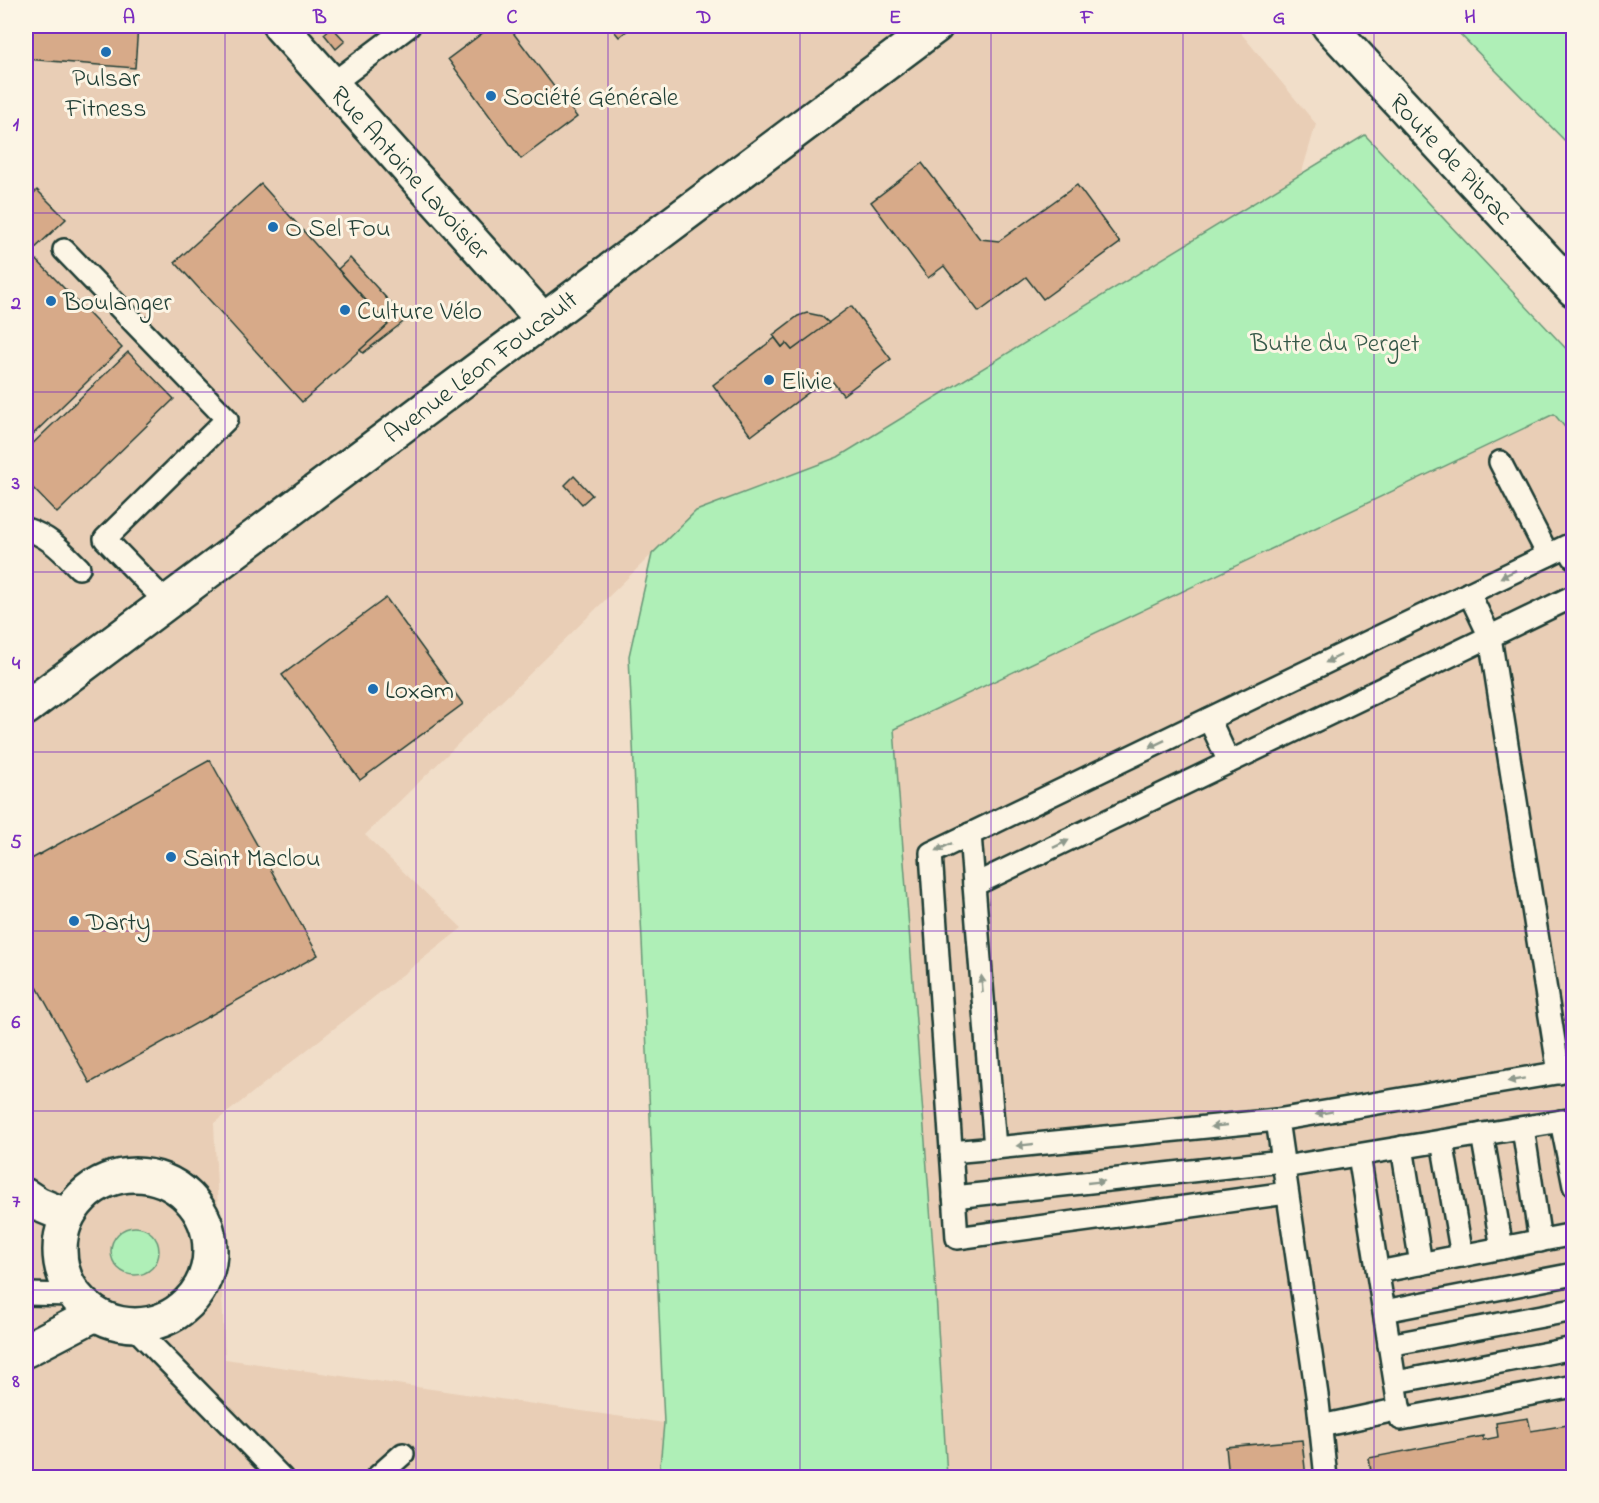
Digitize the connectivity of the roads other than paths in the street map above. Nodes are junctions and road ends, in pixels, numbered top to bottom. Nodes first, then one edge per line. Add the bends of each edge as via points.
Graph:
1 (280, 26) edge
2 (409, 26) edge
3 (936, 26) edge
4 (1329, 26) edge
5 (332, 84) junction
6 (64, 250) dead end
7 (1574, 290) edge
8 (543, 320) junction
9 (1500, 462) dead end
10 (26, 529) edge
11 (1548, 555) junction
12 (1574, 558) edge
13 (79, 568) dead end
14 (1469, 593) junction
15 (1574, 596) edge
16 (166, 602) junction
17 (1490, 637) junction
18 (26, 708) edge
19 (1209, 719) junction
20 (1229, 762) junction
21 (970, 834) junction
22 (974, 885) junction
23 (1566, 1071) edge
24 (1277, 1120) junction
25 (1567, 1120) edge
26 (1523, 1128) junction
27 (1482, 1134) junction
28 (1442, 1141) junction
29 (1402, 1147) junction
30 (995, 1148) junction
31 (951, 1152) junction
32 (1359, 1155) junction
33 (1283, 1164) junction
34 (1574, 1186) edge
35 (1287, 1193) junction
36 (26, 1196) edge
37 (954, 1197) junction
38 (67, 1216) junction
39 (1574, 1234) edge
40 (1540, 1241) junction
41 (1502, 1248) junction
42 (1462, 1256) junction
43 (1421, 1264) junction
44 (1378, 1272) junction
45 (1574, 1275) edge
46 (26, 1294) edge
47 (85, 1304) junction
48 (1574, 1310) edge
49 (1384, 1311) junction
50 (132, 1326) junction
51 (1389, 1345) junction
52 (1574, 1348) edge
53 (26, 1350) edge
54 (1396, 1382) junction
55 (1574, 1386) edge
56 (1400, 1409) junction
57 (1321, 1426) junction
58 (403, 1454) dead end
59 (282, 1478) edge
60 (376, 1478) edge
61 (1326, 1478) edge

1 - 5 street, Rue Antoine Lavoisier
2 - 5 lane
3 - 8 street, Avenue Léon Foucault
4 - 7 street, Route de Pibrac
5 - 8 street, Rue Antoine Lavoisier
6 - 16 lane via 227,419 105,539
8 - 16 street, Avenue Léon Foucault
9 - 11 lane
10 - 13 lane via 43,534
11 - 12 lane via 1567,546
11 -> 14 lane
14 - 17 lane
14 -> 19 lane
15 - 17 lane
16 - 18 street, Avenue Léon Foucault
17 - 20 lane
17 - 23 lane
19 - 20 lane
19 -> 21 lane
22 -> 20 lane
21 - 22 lane
21 -> 31 lane via 931,853
30 -> 22 lane
23 -> 24 lane
24 -> 30 lane
24 - 33 lane
25 - 26 lane
25 - 34 lane
26 - 27 lane
26 - 40 lane
27 - 28 lane
27 - 41 lane
28 - 29 lane
28 - 42 lane
29 - 32 lane
29 - 43 lane
30 - 31 lane
31 - 37 lane
32 - 33 lane
32 - 44 lane
33 - 35 lane
37 -> 33 lane
35 - 37 lane via 957,1238
35 - 57 lane
36 - 38 street
38 - 47 street via 60,1236 64,1277
38 - 50 street via 86,1191 114,1176 130,1174 153,1176 173,1184 191,1198 203,1216 210,1238 204,1282 192,1300 175,1314 154,1323
39 - 40 lane
40 - 41 lane
41 - 42 lane
42 - 43 lane
43 - 44 lane
44 - 49 lane
45 - 49 lane
46 - 47 lane
47 - 50 street via 113,1322
47 - 53 street
48 - 51 lane
49 - 51 lane
50 - 59 lane
51 - 54 lane
52 - 54 lane
54 - 56 lane
55 - 56 lane via 1401,1419
56 - 57 lane
57 - 61 lane
58 - 60 lane

